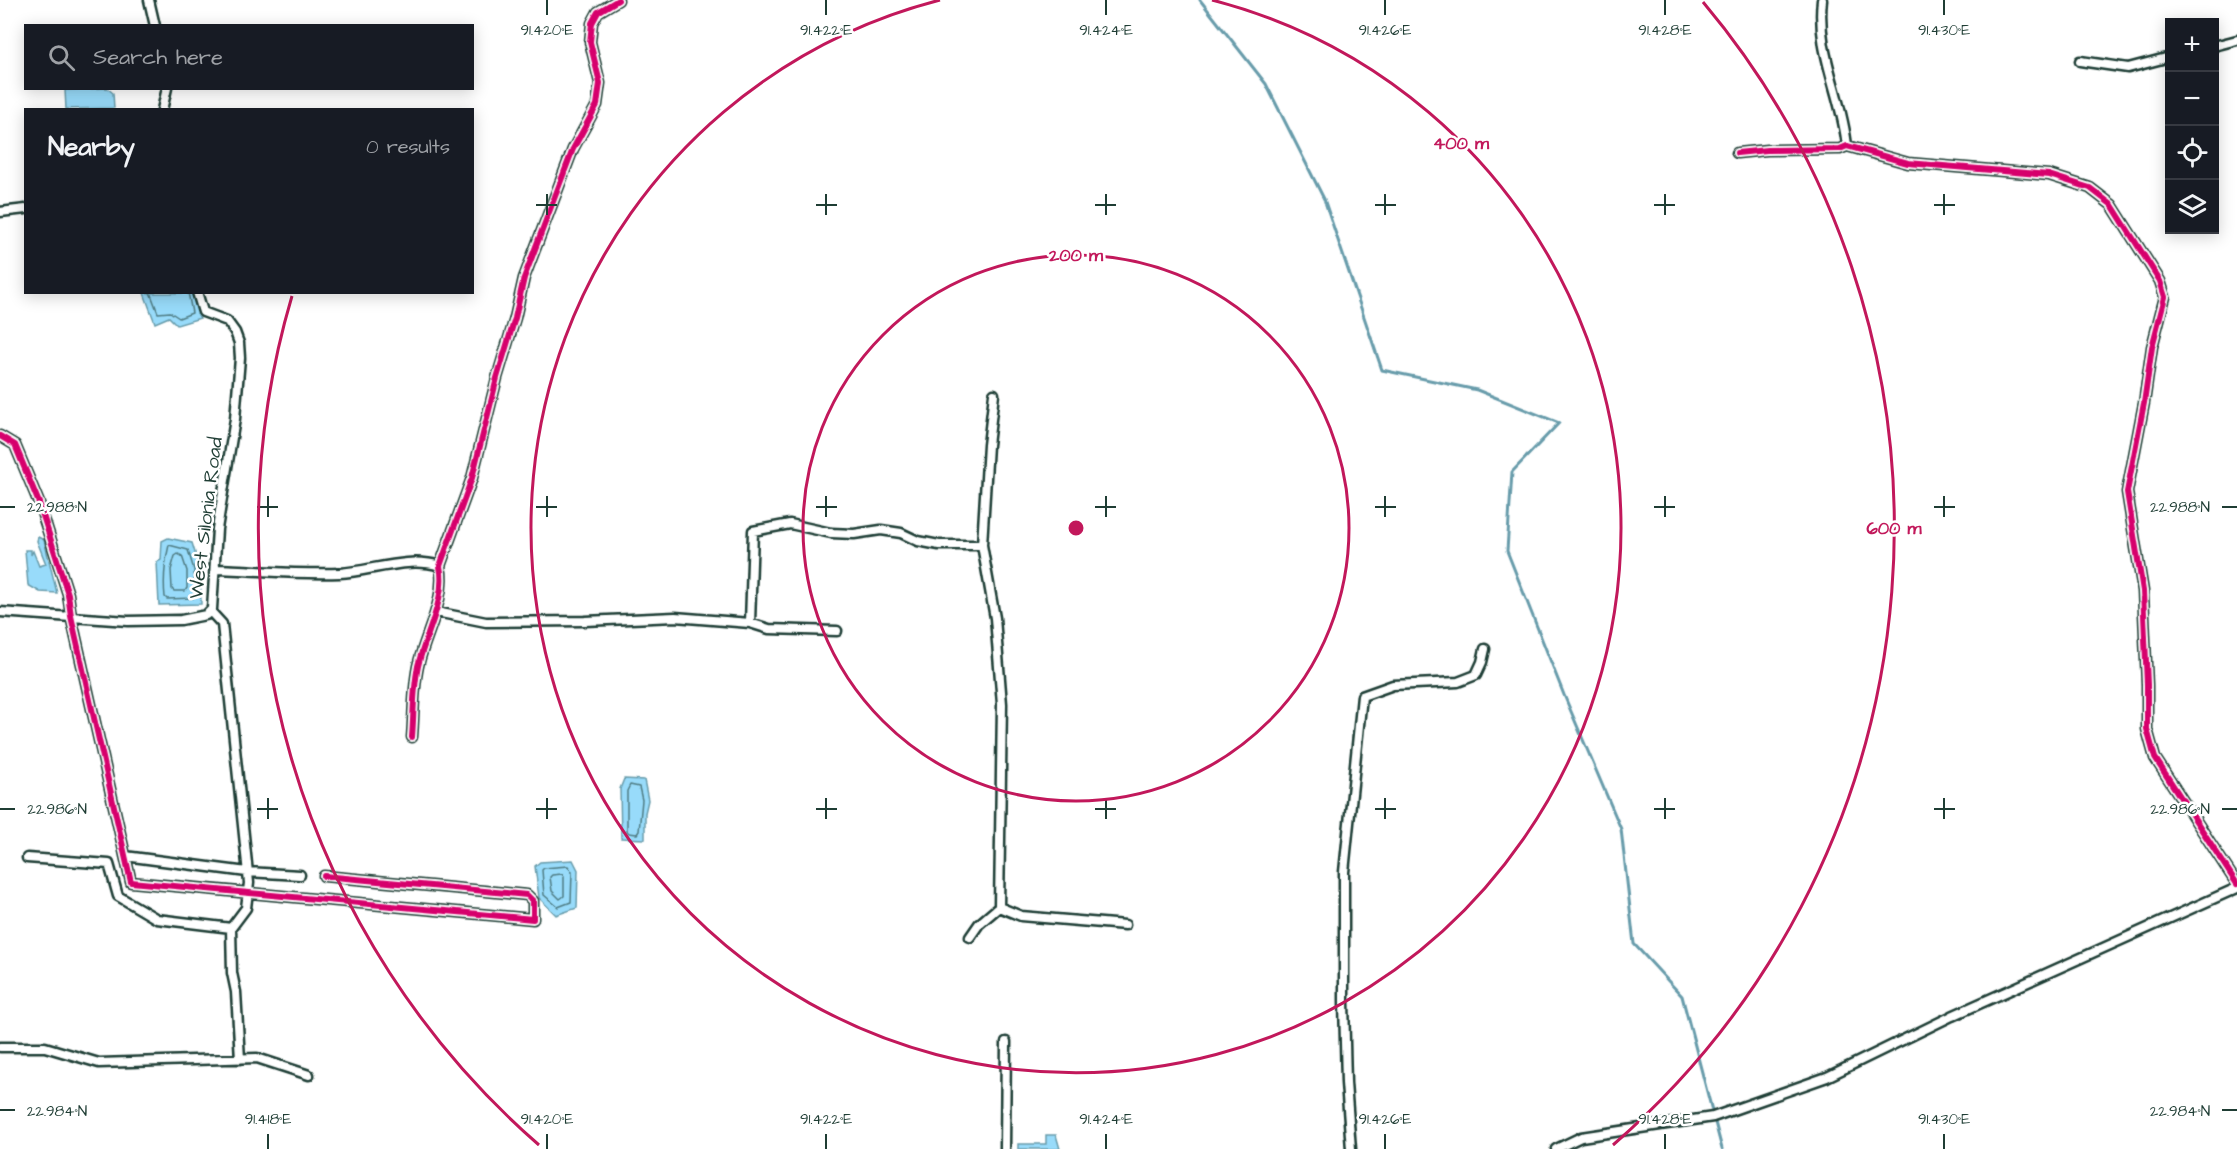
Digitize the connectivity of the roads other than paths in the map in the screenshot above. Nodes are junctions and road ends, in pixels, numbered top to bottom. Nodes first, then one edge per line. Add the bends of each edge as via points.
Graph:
1 (148, 0) edge
2 (618, 0) edge
3 (1822, 0) edge
4 (154, 24) edge
5 (2237, 40) edge
6 (2219, 45) edge
7 (2165, 58) edge
8 (2080, 62) dead end
9 (167, 90) edge
10 (162, 108) edge
11 (1847, 146) junction
12 (1737, 153) dead end
13 (24, 209) edge
14 (0, 212) edge
15 (197, 294) edge
16 (994, 394) dead end
17 (0, 436) edge
18 (982, 545) junction
19 (440, 566) junction
20 (215, 569) junction
21 (210, 611) junction
22 (0, 612) edge
23 (436, 612) junction
24 (71, 616) junction
25 (750, 623) junction
26 (837, 631) dead end
27 (1485, 649) dead end
28 (412, 737) dead end
29 (125, 856) junction
30 (27, 858) dead end
31 (247, 872) junction
32 (300, 875) dead end
33 (324, 876) dead end
34 (2237, 884) edge
35 (2237, 888) edge
36 (248, 894) junction
37 (999, 907) junction
38 (1125, 925) dead end
39 (231, 928) junction
40 (970, 937) dead end
41 (1006, 1042) dead end
42 (0, 1047) edge
43 (240, 1059) junction
44 (309, 1075) dead end
45 (1005, 1149) edge
46 (1351, 1149) edge
47 (1556, 1149) edge

1 - 4 street
2 - 19 street via 598,12 592,23 590,42 600,83 597,105 573,149 524,278 472,478
3 - 11 street via 1824,56 1845,126
5 - 6 street
7 - 8 street via 2128,68
9 - 10 street
11 - 12 street via 1840,150
11 - 34 street via 1908,163 2049,175 2090,188 2112,206 2160,281 2164,297 2127,492 2143,591 2147,729 2155,758
13 - 14 street
15 - 20 street, West Silonia Road via 203,312 227,321 239,343 235,419 217,529
16 - 18 street
17 - 24 street via 15,445 39,503 68,594
18 - 25 street via 939,545 881,530 831,533 790,524 753,531
18 - 37 street via 995,618 1002,704
19 - 20 street via 399,564 341,573
19 - 23 street
20 - 21 street, West Silonia Road
21 - 24 street, West Silonia Road via 181,620
21 - 31 street via 222,624
22 - 24 street, West Silonia Road
23 - 25 street via 486,622 675,617
23 - 28 street via 418,664
24 - 29 street
25 - 26 street via 769,629
27 - 46 street via 1476,675 1458,682 1393,685 1362,696 1344,872 1346,1083
29 - 31 street
29 - 36 street via 131,882
30 - 39 street via 109,864 118,896 157,919
31 - 32 street
31 - 36 street
33 - 36 street via 527,896 533,901 533,919
35 - 47 street via 1952,1016 1827,1077 1713,1117 1581,1137
36 - 39 street via 246,908
37 - 38 street via 1021,916
37 - 40 street
39 - 43 street
41 - 45 street
42 - 43 street via 45,1047 99,1063
43 - 44 street via 257,1059

